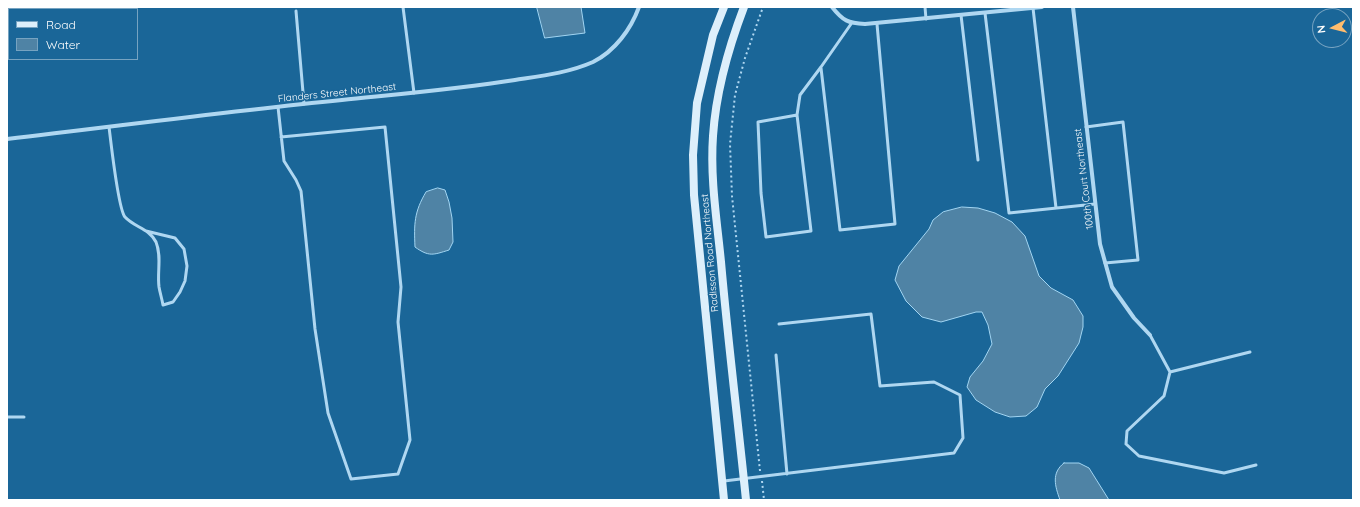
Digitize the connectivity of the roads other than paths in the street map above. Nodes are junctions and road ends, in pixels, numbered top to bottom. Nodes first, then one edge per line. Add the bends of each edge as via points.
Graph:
1 (403, 7) edge
2 (639, 7) edge
3 (724, 7) edge
4 (744, 7) edge
5 (832, 7) edge
6 (925, 7) edge
7 (1037, 7) edge
8 (1073, 7) edge
9 (1000, 9) edge
10 (296, 11) dead end
11 (985, 13) junction
12 (961, 15) junction
13 (926, 19) junction
14 (851, 24) junction
15 (876, 24) junction
16 (821, 67) junction
17 (414, 93) junction
18 (304, 104) junction
19 (278, 107) junction
20 (797, 115) junction
21 (109, 127) junction
22 (1086, 127) junction
23 (281, 137) junction
24 (7, 139) edge
25 (978, 160) dead end
26 (1095, 204) junction
27 (1056, 208) junction
28 (146, 231) junction
29 (1105, 264) junction
30 (779, 324) dead end
31 (1150, 335) joint
32 (1250, 352) dead end
33 (776, 355) dead end
34 (1170, 372) junction
35 (7, 417) edge
36 (24, 417) dead end
37 (1256, 466) dead end
38 (788, 474) junction
39 (744, 479) junction
40 (722, 481) junction
41 (724, 500) edge
42 (746, 500) edge

1 - 17 lane
2 - 17 street, Flanders Street Northeast via 623,38 594,62 564,72
3 - 40 main road, Radisson Road Northeast via 713,35 697,103 693,155 694,196
4 - 39 main road, Radisson Road Northeast via 722,72 713,137 713,167
5 - 14 street
6 - 13 lane
7 - 9 street
7 - 27 lane
8 - 22 street, 100th Court Northeast
9 - 11 street
10 - 18 lane
11 - 12 street
11 - 27 lane via 1009,213
12 - 13 street
12 - 25 lane
13 - 15 street
14 - 15 street
14 - 16 lane
15 - 16 lane via 895,224 840,230
16 - 20 lane via 800,95
17 - 18 street, Flanders Street Northeast
18 - 19 street, Flanders Street Northeast
19 - 21 street, Flanders Street Northeast
19 - 23 lane
20 - 20 lane via 758,122 766,238 811,231
21 - 24 street, Flanders Street Northeast
21 - 28 lane via 124,216
22 - 26 street, 100th Court Northeast
22 - 29 lane via 1123,122 1138,260
23 - 23 lane via 284,161 301,191 315,329 328,413 352,478 398,474 410,440 398,322 401,287 385,127
26 - 27 lane
26 - 29 street, 100th Court Northeast
28 - 28 lane via 155,240 160,254 159,287 164,305 173,302 185,281 187,266 184,249 175,238
29 - 31 street, 100th Court Northeast via 1112,287
30 - 38 lane via 871,314 880,386 934,382 960,395 963,438 954,453
31 - 34 lane
32 - 34 lane
33 - 38 lane
34 - 37 lane via 1164,396 1127,431 1126,444 1139,456 1224,474
35 - 36 lane
38 - 39 lane
39 - 40 lane
39 - 42 main road, Radisson Road Northeast
40 - 41 main road, Radisson Road Northeast

